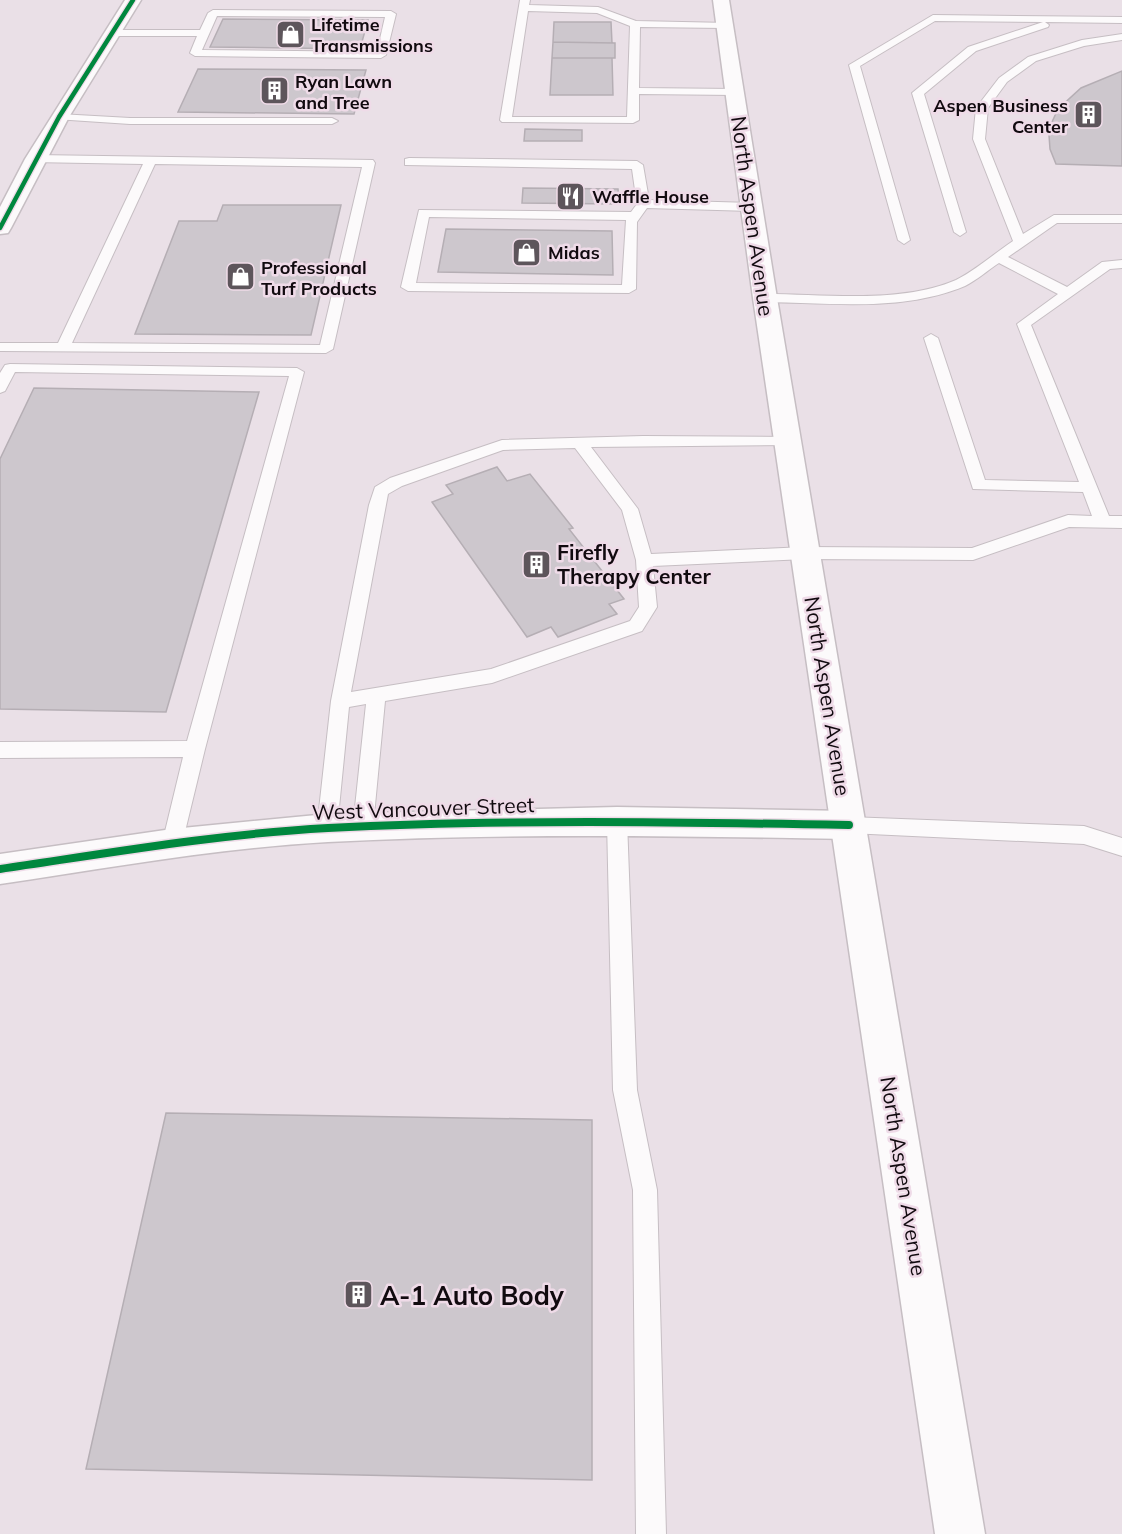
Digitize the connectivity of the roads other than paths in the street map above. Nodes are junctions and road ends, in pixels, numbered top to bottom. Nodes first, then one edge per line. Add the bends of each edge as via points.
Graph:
1 (133, 0) edge
2 (721, 0) edge
3 (524, 4) edge
4 (1061, 19) junction
5 (1122, 20) edge
6 (634, 24) junction
7 (725, 26) junction
8 (114, 33) junction
9 (204, 33) junction
10 (1122, 37) edge
11 (633, 91) junction
12 (735, 92) junction
13 (59, 117) junction
14 (332, 122) dead end
15 (34, 159) junction
16 (150, 161) junction
17 (409, 162) dead end
18 (643, 204) junction
19 (752, 207) junction
20 (635, 216) junction
21 (1122, 219) edge
22 (0, 228) edge
23 (960, 232) dead end
24 (904, 240) dead end
25 (1020, 242) junction
26 (998, 257) junction
27 (1122, 264) edge
28 (1067, 292) junction
29 (765, 298) junction
30 (931, 338) dead end
31 (0, 347) edge
32 (63, 347) junction
33 (0, 388) edge
34 (579, 442) junction
35 (788, 442) junction
36 (1089, 486) junction
37 (1103, 522) junction
38 (1122, 522) edge
39 (805, 553) junction
40 (644, 560) junction
41 (376, 695) junction
42 (340, 701) junction
43 (195, 749) junction
44 (0, 750) edge
45 (617, 821) junction
46 (849, 825) junction
47 (363, 826) junction
48 (327, 828) junction
49 (172, 844) junction
50 (1122, 847) edge
51 (0, 869) edge
52 (651, 1534) edge
53 (960, 1534) edge

1 - 8 main road
2 - 7 main road, North Aspen Avenue
3 - 6 lane via 598,10
3 - 11 lane via 506,120 633,120
4 - 5 lane
4 - 23 lane via 972,49 918,93
4 - 24 lane via 933,18 854,65
6 - 7 lane
6 - 11 lane
7 - 12 main road, North Aspen Avenue
8 - 9 lane
8 - 13 main road
9 - 9 lane via 213,13 391,14 381,55 195,53
10 - 25 lane via 1082,43 1032,60 1003,80 982,108 979,139
11 - 12 lane
12 - 19 main road, North Aspen Avenue
13 - 14 lane via 130,122
13 - 15 main road
15 - 16 lane
15 - 22 main road
16 - 32 lane
16 - 32 lane via 369,163 326,349
17 - 18 lane via 637,165
18 - 19 lane
18 - 20 lane
19 - 29 main road, North Aspen Avenue
20 - 20 lane via 631,222 629,289 408,287 423,213
21 - 25 lane via 1054,219
25 - 26 lane
26 - 28 lane
26 - 29 lane via 962,282 921,296
27 - 28 lane via 1107,265
28 - 36 lane via 1024,324
29 - 35 main road, North Aspen Avenue
30 - 36 lane via 980,485
31 - 32 lane
33 - 43 lane via 10,368 297,372
34 - 35 lane
34 - 40 lane via 630,509
34 - 42 lane via 501,445 396,482 381,491
35 - 39 main road, North Aspen Avenue
36 - 37 lane
37 - 38 lane
37 - 39 lane via 1068,521 974,554
39 - 40 lane
39 - 46 main road, North Aspen Avenue
40 - 41 lane via 648,607 636,626 492,676
41 - 42 lane
41 - 47 lane
42 - 48 lane
43 - 44 lane
43 - 49 lane
45 - 46 main road, West Vancouver Street
45 - 47 main road, West Vancouver Street
45 - 52 lane via 625,1090 645,1190
46 - 50 lane via 1084,835
46 - 53 main road, North Aspen Avenue
47 - 48 main road, West Vancouver Street
48 - 49 main road, West Vancouver Street
49 - 51 main road, West Vancouver Street

